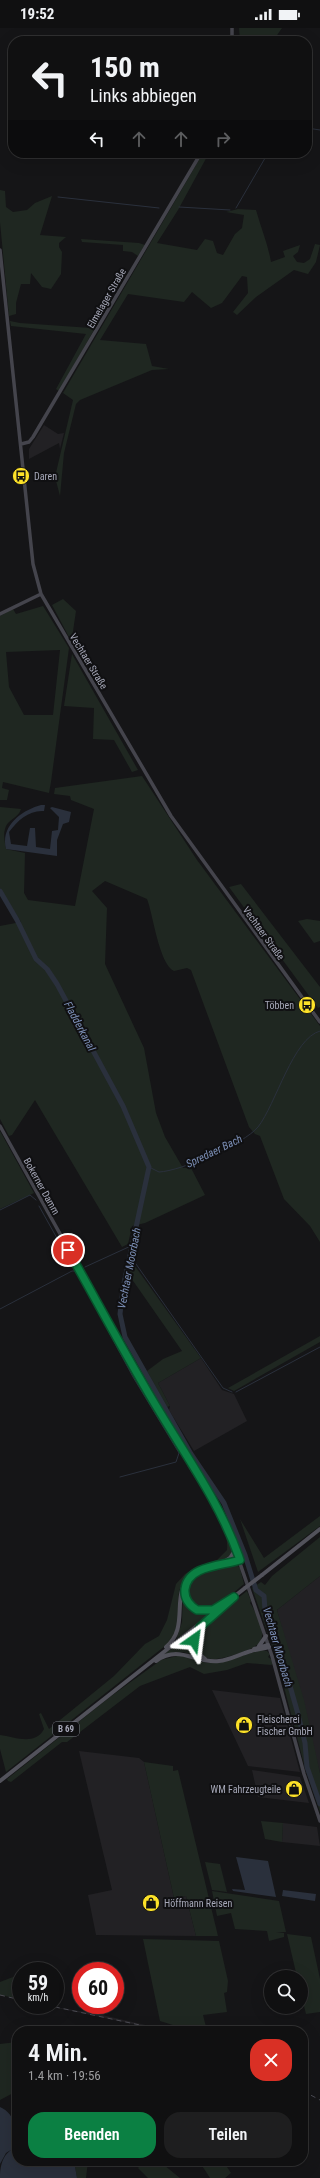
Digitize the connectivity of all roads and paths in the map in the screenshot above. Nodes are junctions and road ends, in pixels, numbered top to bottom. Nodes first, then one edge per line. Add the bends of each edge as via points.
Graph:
1 (197, 158) edge
2 (0, 250) edge
3 (21, 444) junction
4 (41, 594) junction
5 (0, 614) edge
6 (320, 1022) edge
7 (0, 1126) edge
8 (320, 1529) edge
9 (236, 1549) junction
10 (230, 1558) junction
11 (239, 1559) junction
12 (221, 1564) junction
13 (187, 1581) junction
14 (234, 1597) junction
15 (220, 1608) junction
16 (266, 1636) junction
17 (259, 1646) junction
18 (269, 1646) junction
19 (252, 1650) junction
20 (207, 1660) junction
21 (152, 1661) junction
22 (142, 1669) junction
23 (0, 1781) edge
24 (320, 1821) edge

1 - 3 main road, Elmelager Straße via 33,437 29,442
2 - 3 main road, Vechtaer Straße
3 - 4 main road, Vechtaer Straße via 33,564
4 - 5 main road
4 - 6 main road, Vechtaer Straße via 172,816
7 - 9 main road, Bokerner Damm via 142,1381 218,1507
8 - 14 main road, B 69, bridge
9 - 10 main road
9 - 11 main road, Bokerner Damm
10 - 11 main road
10 - 12 main road
11 - 12 main road
11 - 16 main road, Bokerner Damm
12 - 13 main road via 196,1573
13 - 14 main road via 184,1592 186,1598 197,1610 213,1610
13 - 21 main road via 181,1592 181,1618 177,1634
14 - 15 main road, B 69
15 - 20 main road via 198,1629 195,1636 196,1649
15 - 21 main road, B 69
16 - 17 main road
16 - 18 main road, Bokerner Damm
17 - 18 main road
17 - 19 main road
18 - 19 main road
18 - 24 main road, Bokerner Damm via 304,1774
19 - 20 main road via 220,1661
20 - 22 main road via 185,1654 173,1654
21 - 22 main road, B 69
22 - 23 main road, B 69

